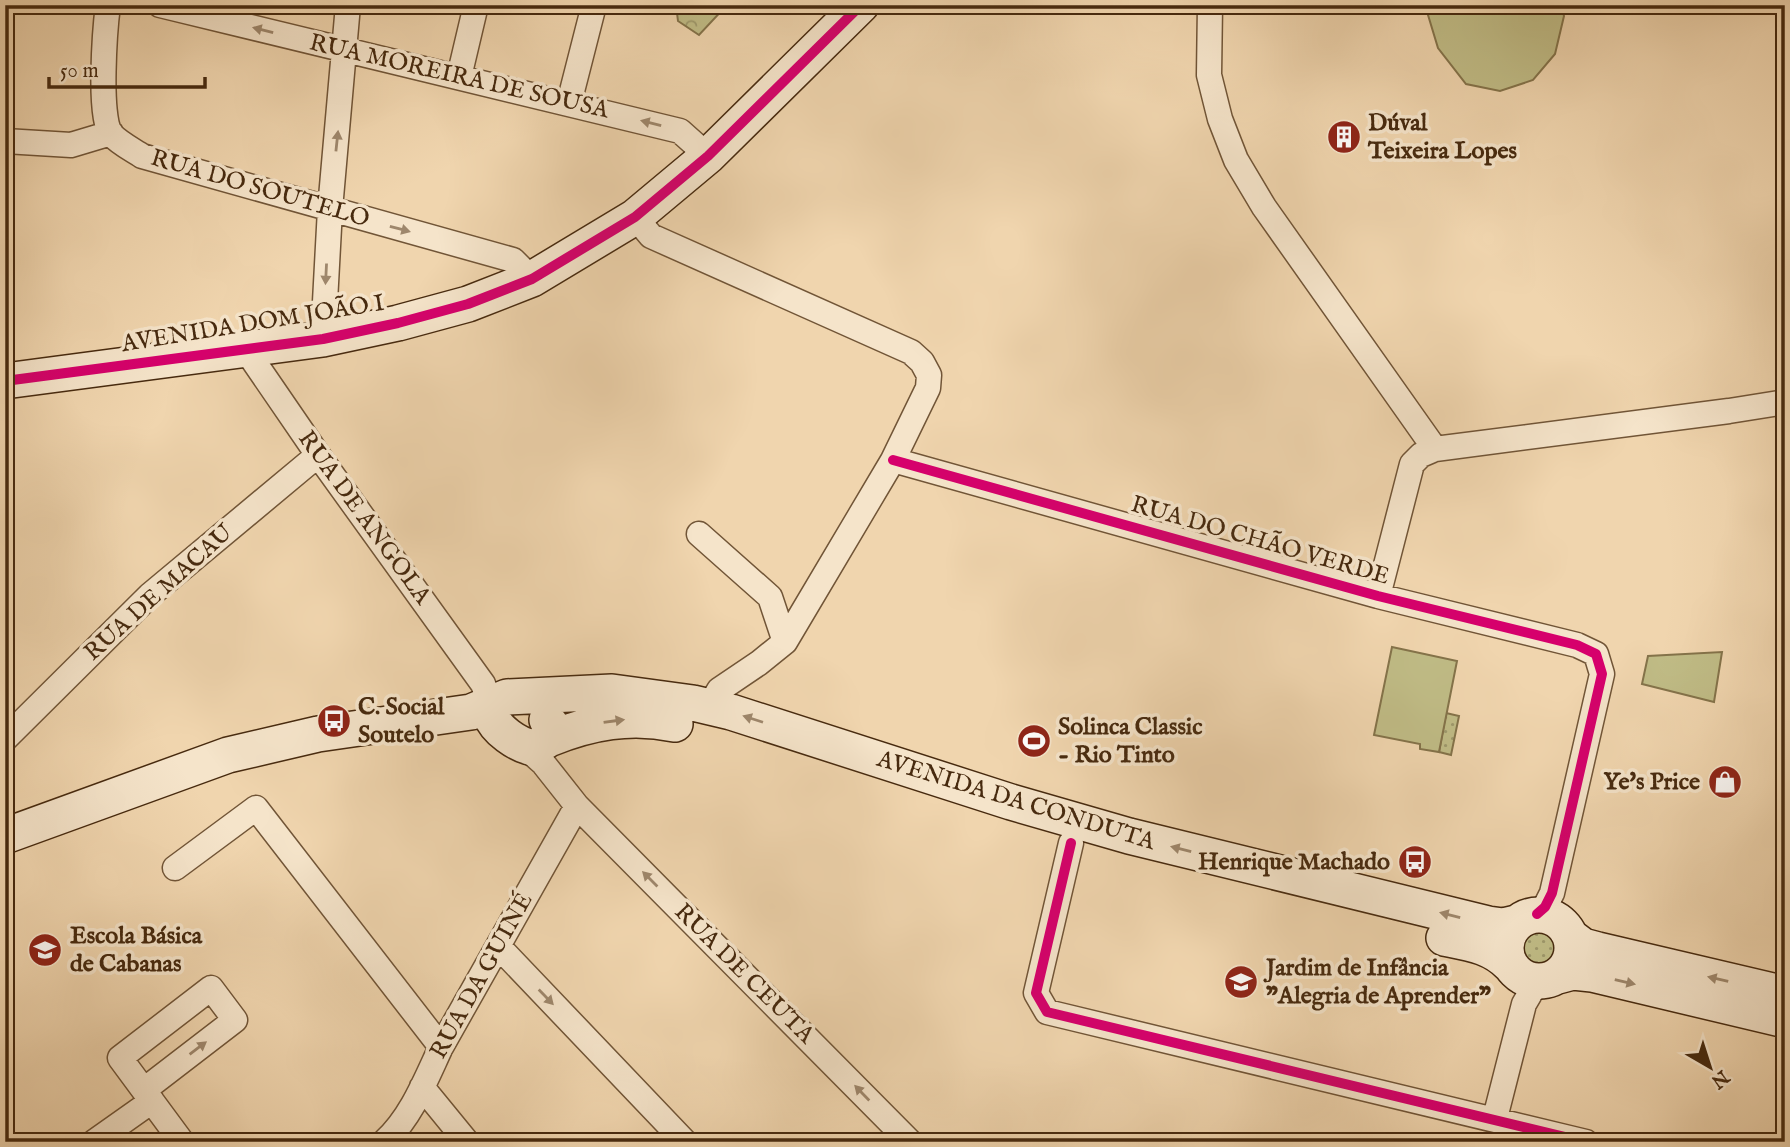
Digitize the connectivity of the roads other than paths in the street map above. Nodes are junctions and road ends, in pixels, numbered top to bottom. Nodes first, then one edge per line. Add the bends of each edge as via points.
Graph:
1 (108, 5) edge
2 (160, 5) edge
3 (348, 5) edge
4 (476, 5) edge
5 (594, 5) edge
6 (860, 5) edge
7 (1210, 5) edge
8 (195, 9) edge
9 (345, 50) junction
10 (459, 76) junction
11 (569, 103) junction
12 (111, 134) junction
13 (5, 141) edge
14 (708, 156) junction
15 (330, 209) junction
16 (635, 218) junction
17 (532, 279) junction
18 (323, 339) junction
19 (246, 350) junction
20 (5, 381) edge
21 (1785, 402) edge
22 (1435, 449) junction
23 (318, 455) junction
24 (893, 460) junction
25 (699, 534) dead end
26 (1378, 596) junction
27 (785, 642) junction
28 (494, 704) junction
29 (709, 707) junction
30 (5, 739) edge
31 (540, 748) junction
32 (576, 806) junction
33 (5, 836) edge
34 (1071, 843) junction
35 (5, 859) edge
36 (175, 868) dead end
37 (1547, 918) junction
38 (499, 947) junction
39 (1530, 980) junction
40 (1785, 994) edge
41 (1785, 1020) edge
42 (441, 1047) junction
43 (422, 1087) junction
44 (148, 1095) junction
45 (1495, 1118) junction
46 (94, 1142) edge
47 (181, 1142) edge
48 (384, 1142) edge
49 (467, 1142) edge
50 (685, 1142) edge
51 (909, 1142) edge
52 (1586, 1142) edge

1 - 12 street via 105,119
2 - 8 street, RUA MOREIRA DE SOUSA
3 - 9 street
4 - 10 street
5 - 11 street
6 - 14 main road, AVENIDA DOM JOÃO I
7 - 22 street via 1209,75 1236,159 1264,207
9 -> 8 street, RUA MOREIRA DE SOUSA
9 - 10 street, RUA MOREIRA DE SOUSA
15 -> 9 street
10 - 11 street, RUA MOREIRA DE SOUSA
14 -> 11 street, RUA MOREIRA DE SOUSA via 680,131
12 - 13 street via 71,145
12 - 15 street, RUA DO SOUTELO via 142,156
14 - 16 main road, AVENIDA DOM JOÃO I
15 -> 17 street, RUA DO SOUTELO via 513,260
15 -> 18 street
16 - 17 main road, AVENIDA DOM JOÃO I
16 - 24 street via 651,236 911,352 922,362 929,374 928,388
17 - 18 main road, AVENIDA DOM JOÃO I via 468,304
18 - 19 main road, AVENIDA DOM JOÃO I
19 - 20 main road, AVENIDA DOM JOÃO I
19 - 23 street, RUA DE ANGOLA
21 - 22 street
22 - 26 street via 1412,464
23 - 28 street, RUA DE ANGOLA
23 - 30 street, RUA DE MACAU via 150,595
24 - 26 street, RUA DO CHÃO VERDE
24 - 27 street
25 - 27 street via 770,597
26 - 37 street, RUA DO CHÃO VERDE via 1577,645 1596,654 1602,674
27 - 29 street via 719,690
28 - 29 main road, AVENIDA DA CONDUTA via 612,692
28 - 31 main road, RUA DE ANGOLA via 545,717 551,725
28 - 33 main road via 318,734 228,755
28 - 35 main road via 468,727 236,774
37 -> 29 main road, AVENIDA DA CONDUTA via 1489,924 1129,836
31 - 32 street, RUA DE ANGOLA
31 -> 34 main road, AVENIDA DA CONDUTA via 576,728 628,719 659,721 726,734
32 - 38 street, RUA DA GUINÉ
51 -> 32 street, RUA DE CEUTA
34 - 39 main road, AVENIDA DA CONDUTA via 1488,948
34 - 45 street via 1036,993 1047,1012
36 - 42 street via 256,808
37 - 39 main road via 1573,948 1571,958
37 - 39 main road via 1509,932 1506,954
40 -> 37 main road, AVENIDA DA CONDUTA via 1583,946
38 - 42 street, RUA DA GUINÉ
38 -> 50 street
39 -> 41 main road via 1573,972 1592,974
39 - 45 street
42 - 43 street, RUA DA GUINÉ
43 - 48 street, RUA DA GUINÉ via 396,1132
43 - 49 street
44 -> 44 street via 235,1020 211,988 120,1058
44 - 46 street
44 - 47 street
45 - 52 street

